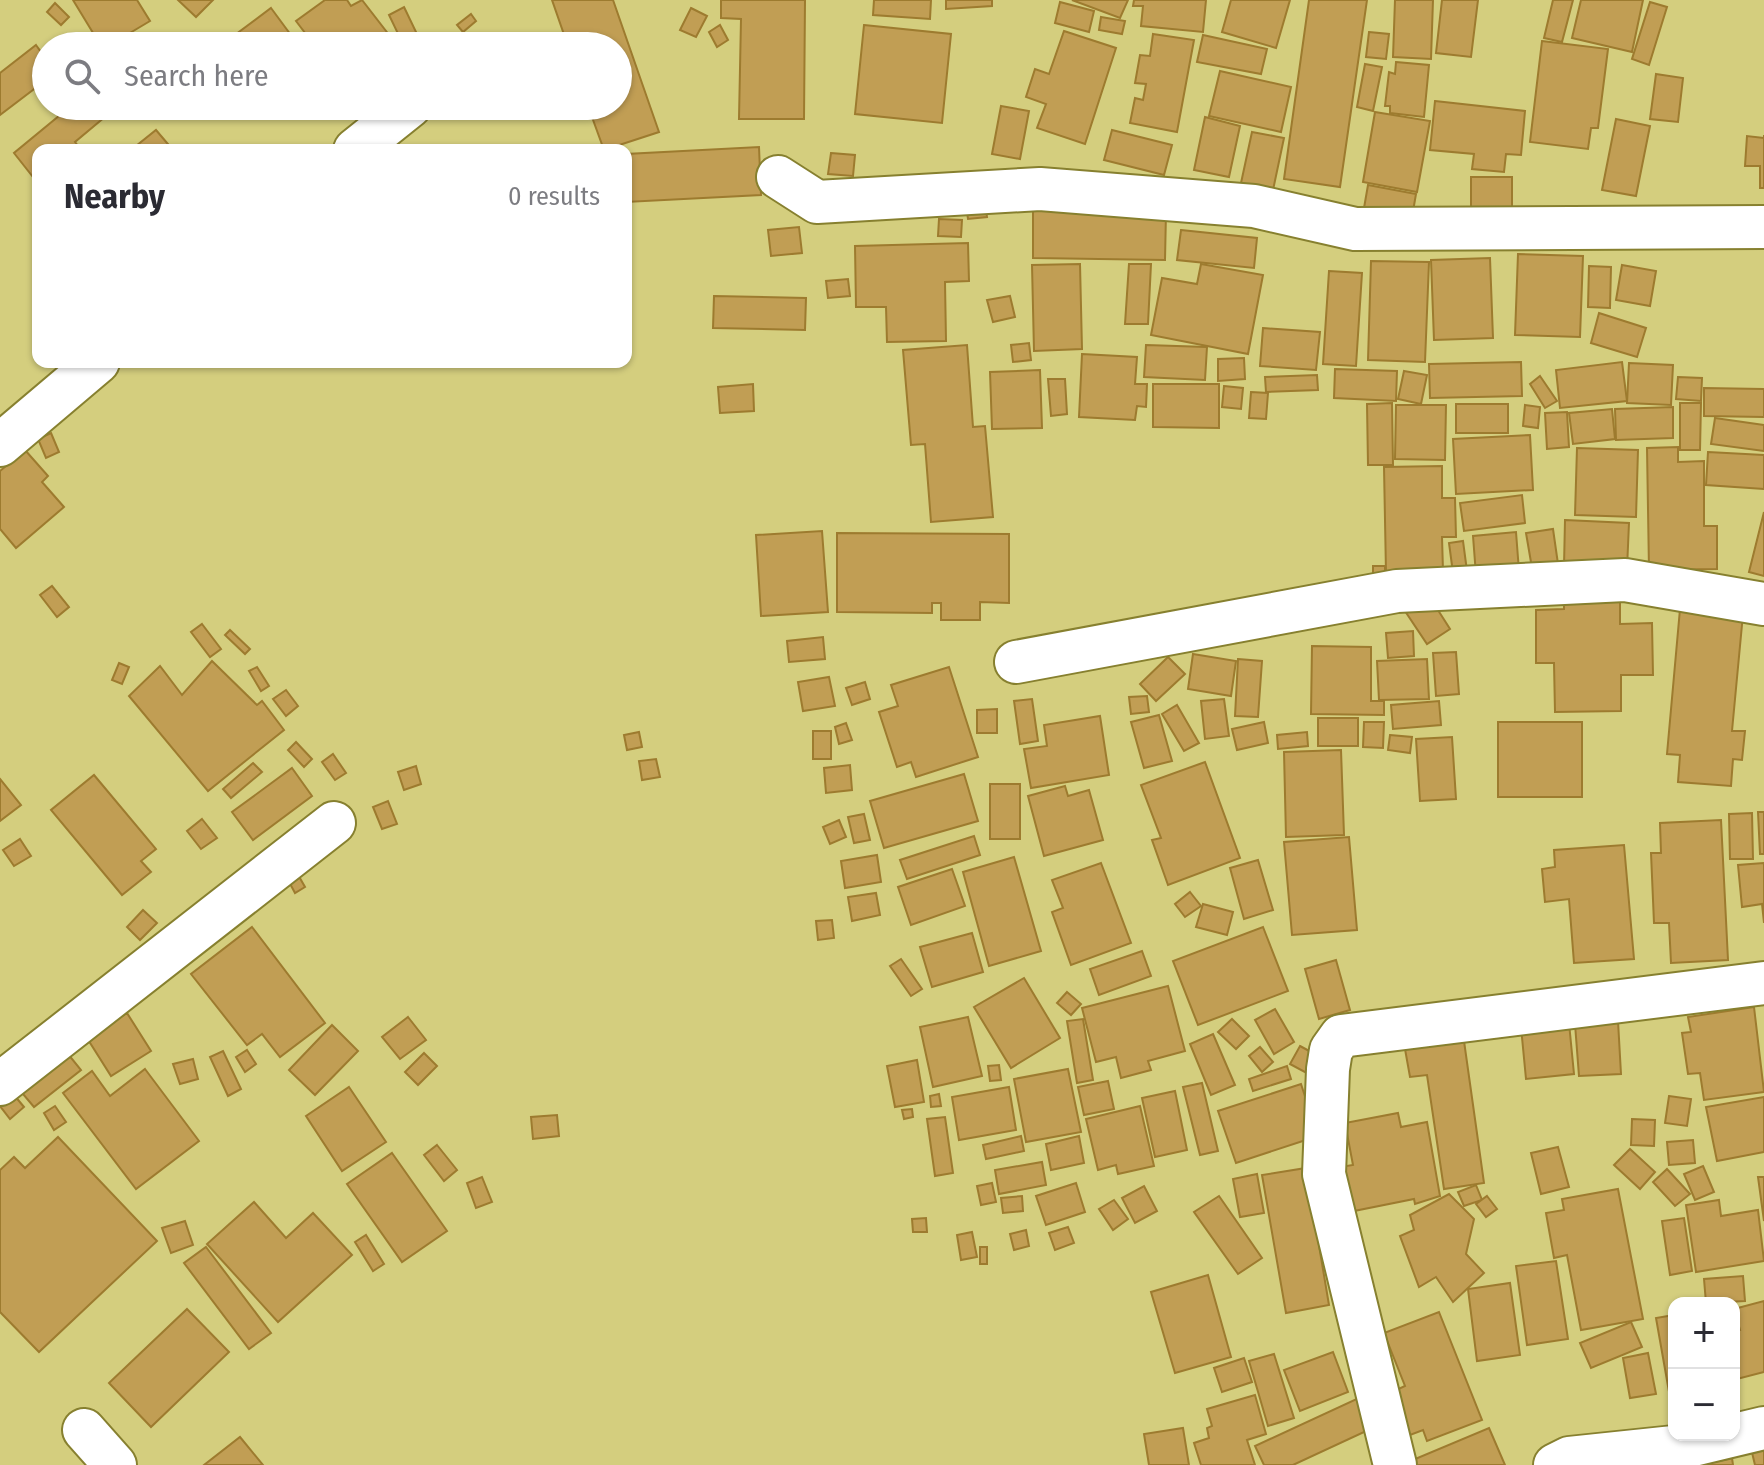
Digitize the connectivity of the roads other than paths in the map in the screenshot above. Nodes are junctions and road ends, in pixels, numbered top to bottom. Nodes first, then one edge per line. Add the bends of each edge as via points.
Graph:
1 (392, 120) edge
2 (362, 144) edge
3 (778, 177) dead end
4 (1764, 227) edge
5 (91, 368) edge
6 (0, 445) edge
7 (1764, 604) edge
8 (1016, 662) dead end
9 (334, 823) dead end
10 (1764, 983) edge
11 (0, 1084) edge
12 (1764, 1428) edge
13 (84, 1430) dead end
14 (115, 1465) edge
15 (1395, 1465) edge
16 (1555, 1465) edge

1 - 2 street
3 - 4 street via 817,202 1040,189 1254,206 1355,229
5 - 6 street
7 - 8 street via 1625,580 1397,591
9 - 11 street
10 - 15 street via 1341,1036 1331,1050 1328,1069 1324,1174
12 - 16 street via 1693,1445 1569,1458
13 - 14 street

